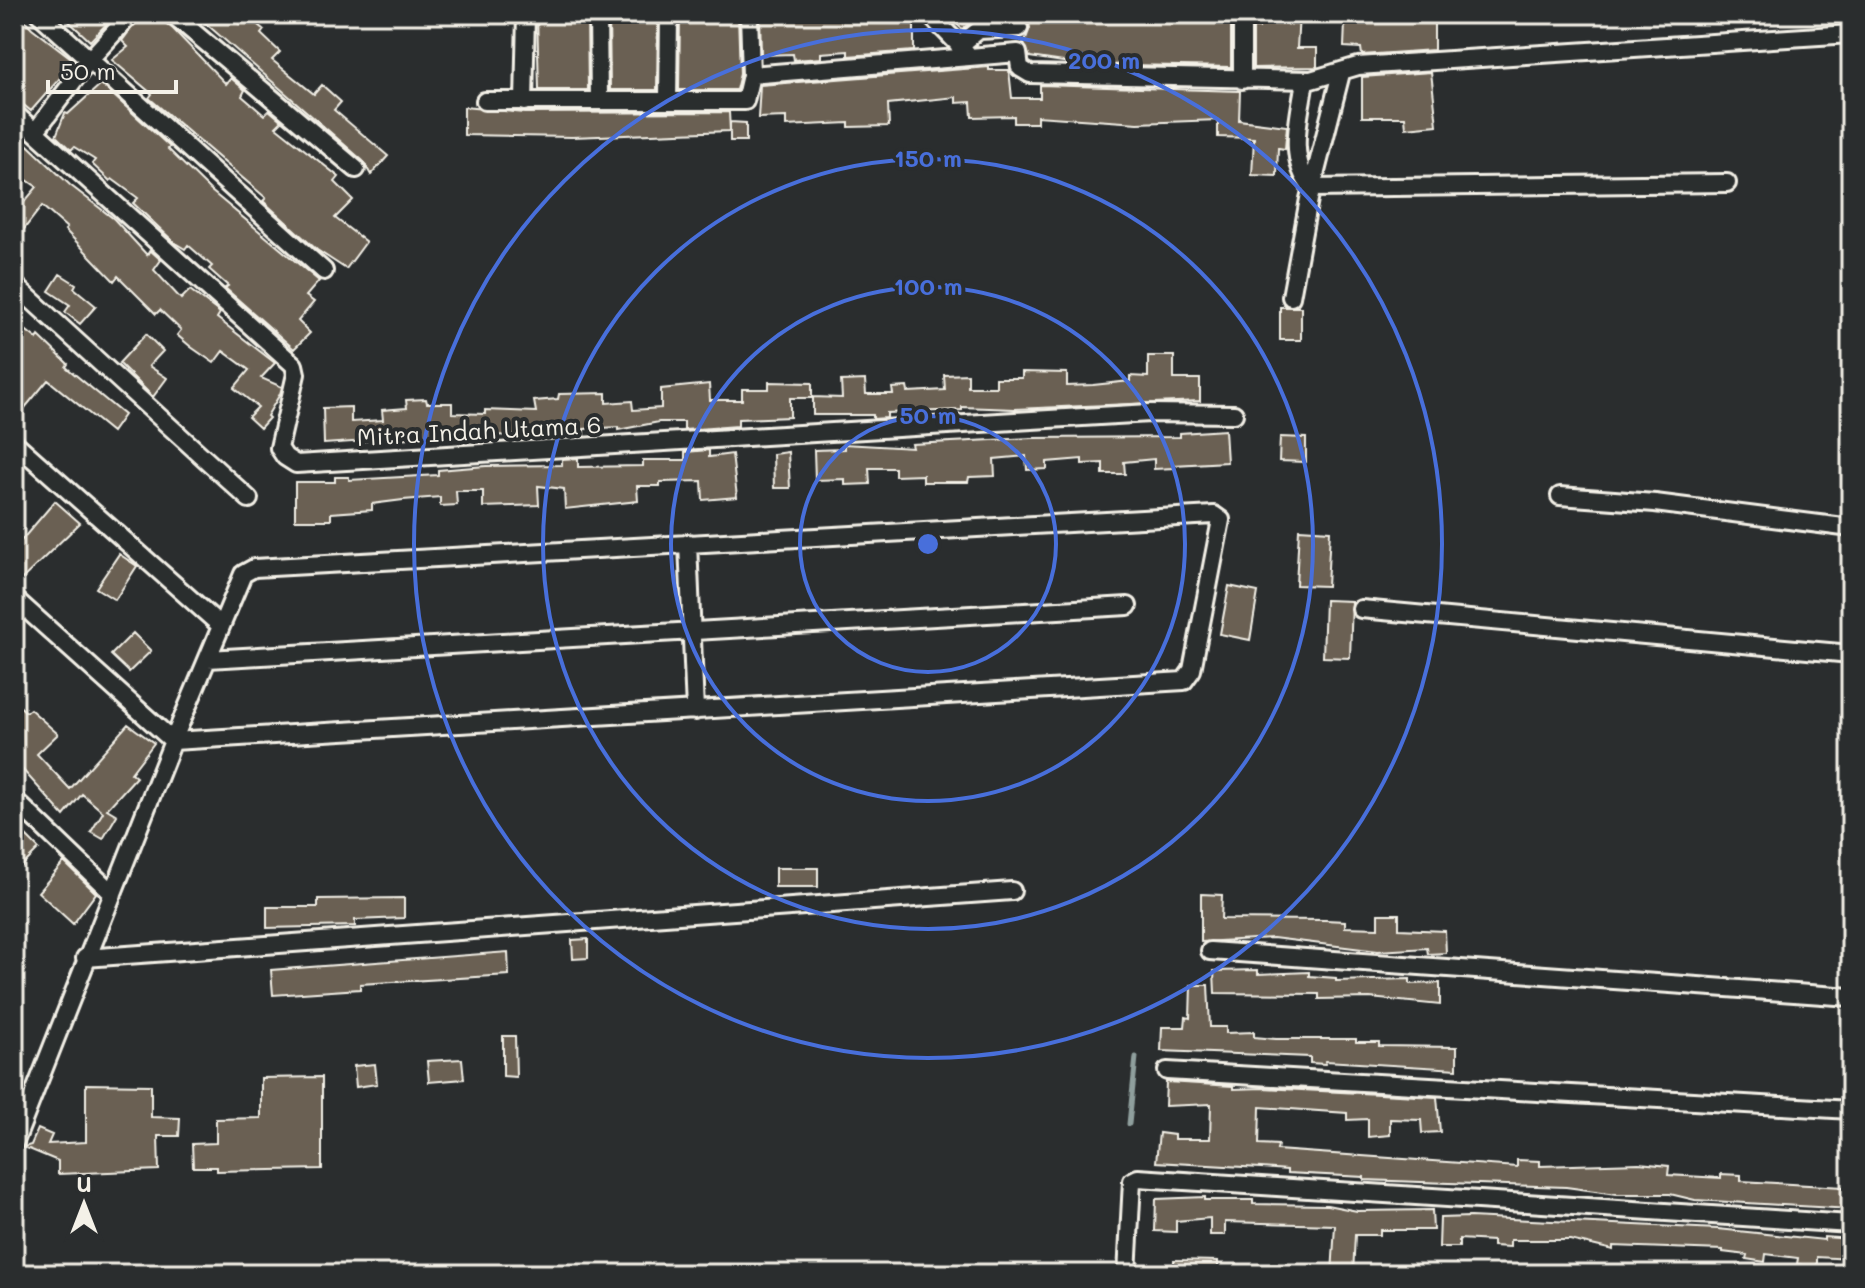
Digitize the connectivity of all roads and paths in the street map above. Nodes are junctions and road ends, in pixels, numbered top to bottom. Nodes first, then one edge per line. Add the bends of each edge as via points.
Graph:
1 (39, 14) edge
2 (131, 14) edge
3 (172, 14) edge
4 (526, 14) edge
5 (598, 14) edge
6 (669, 14) edge
7 (749, 14) edge
8 (929, 14) edge
9 (1242, 14) edge
10 (1019, 21) edge
11 (1851, 34) edge
12 (964, 51) junction
13 (1018, 53) junction
14 (90, 59) junction
15 (1341, 73) junction
16 (751, 75) junction
17 (1242, 80) junction
18 (1305, 80) junction
19 (599, 100) junction
20 (485, 101) dead end
21 (668, 101) junction
22 (524, 102) junction
23 (14, 113) edge
24 (35, 132) junction
25 (356, 169) dead end
26 (1727, 183) dead end
27 (1310, 185) junction
28 (324, 271) dead end
29 (14, 284) edge
30 (1291, 297) dead end
31 (1234, 414) dead end
32 (14, 442) edge
33 (1560, 496) dead end
34 (249, 499) dead end
35 (1851, 528) edge
36 (688, 543) junction
37 (14, 598) edge
38 (1128, 606) dead end
39 (1361, 609) dead end
40 (221, 626) junction
41 (693, 631) junction
42 (1851, 654) edge
43 (208, 659) junction
44 (695, 711) junction
45 (173, 741) junction
46 (14, 799) edge
47 (1012, 891) dead end
48 (113, 894) junction
49 (1210, 951) dead end
50 (85, 958) junction
51 (1851, 997) edge
52 (1167, 1071) dead end
53 (1851, 1110) edge
54 (14, 1144) edge
55 (1851, 1224) edge
56 (1127, 1274) edge

1 - 14 street
2 - 14 street
3 - 25 street
4 - 22 street
5 - 19 street
6 - 21 street
7 - 16 street
8 - 12 street
9 - 17 street
10 - 12 street via 979,30
10 - 13 street
11 - 15 street via 1358,66
12 - 13 street
12 - 16 street
13 - 17 street via 1020,68 1030,74
14 - 24 street
14 - 28 street
15 - 18 street
15 - 27 street
16 - 21 street via 745,101
17 - 18 street
18 - 27 street via 1298,168
19 - 21 street
19 - 22 street
20 - 22 street
23 - 24 street, Mitra Indah Utama 6
24 - 31 street, Mitra Indah Utama 6 via 294,365 279,448 296,464 1150,413
26 - 27 street
27 - 30 street
29 - 34 street
32 - 40 street
33 - 35 street
36 - 40 street via 254,568 243,574
36 - 41 street
36 - 44 street via 1214,515 1221,520 1192,670 1184,681
37 - 45 street
38 - 41 street
39 - 42 street
40 - 43 street
41 - 43 street
41 - 44 street
43 - 45 street
44 - 45 street
45 - 48 street
46 - 48 street
47 - 50 street
48 - 50 street
49 - 51 street
50 - 54 street
52 - 53 street
55 - 56 street via 1134,1179

